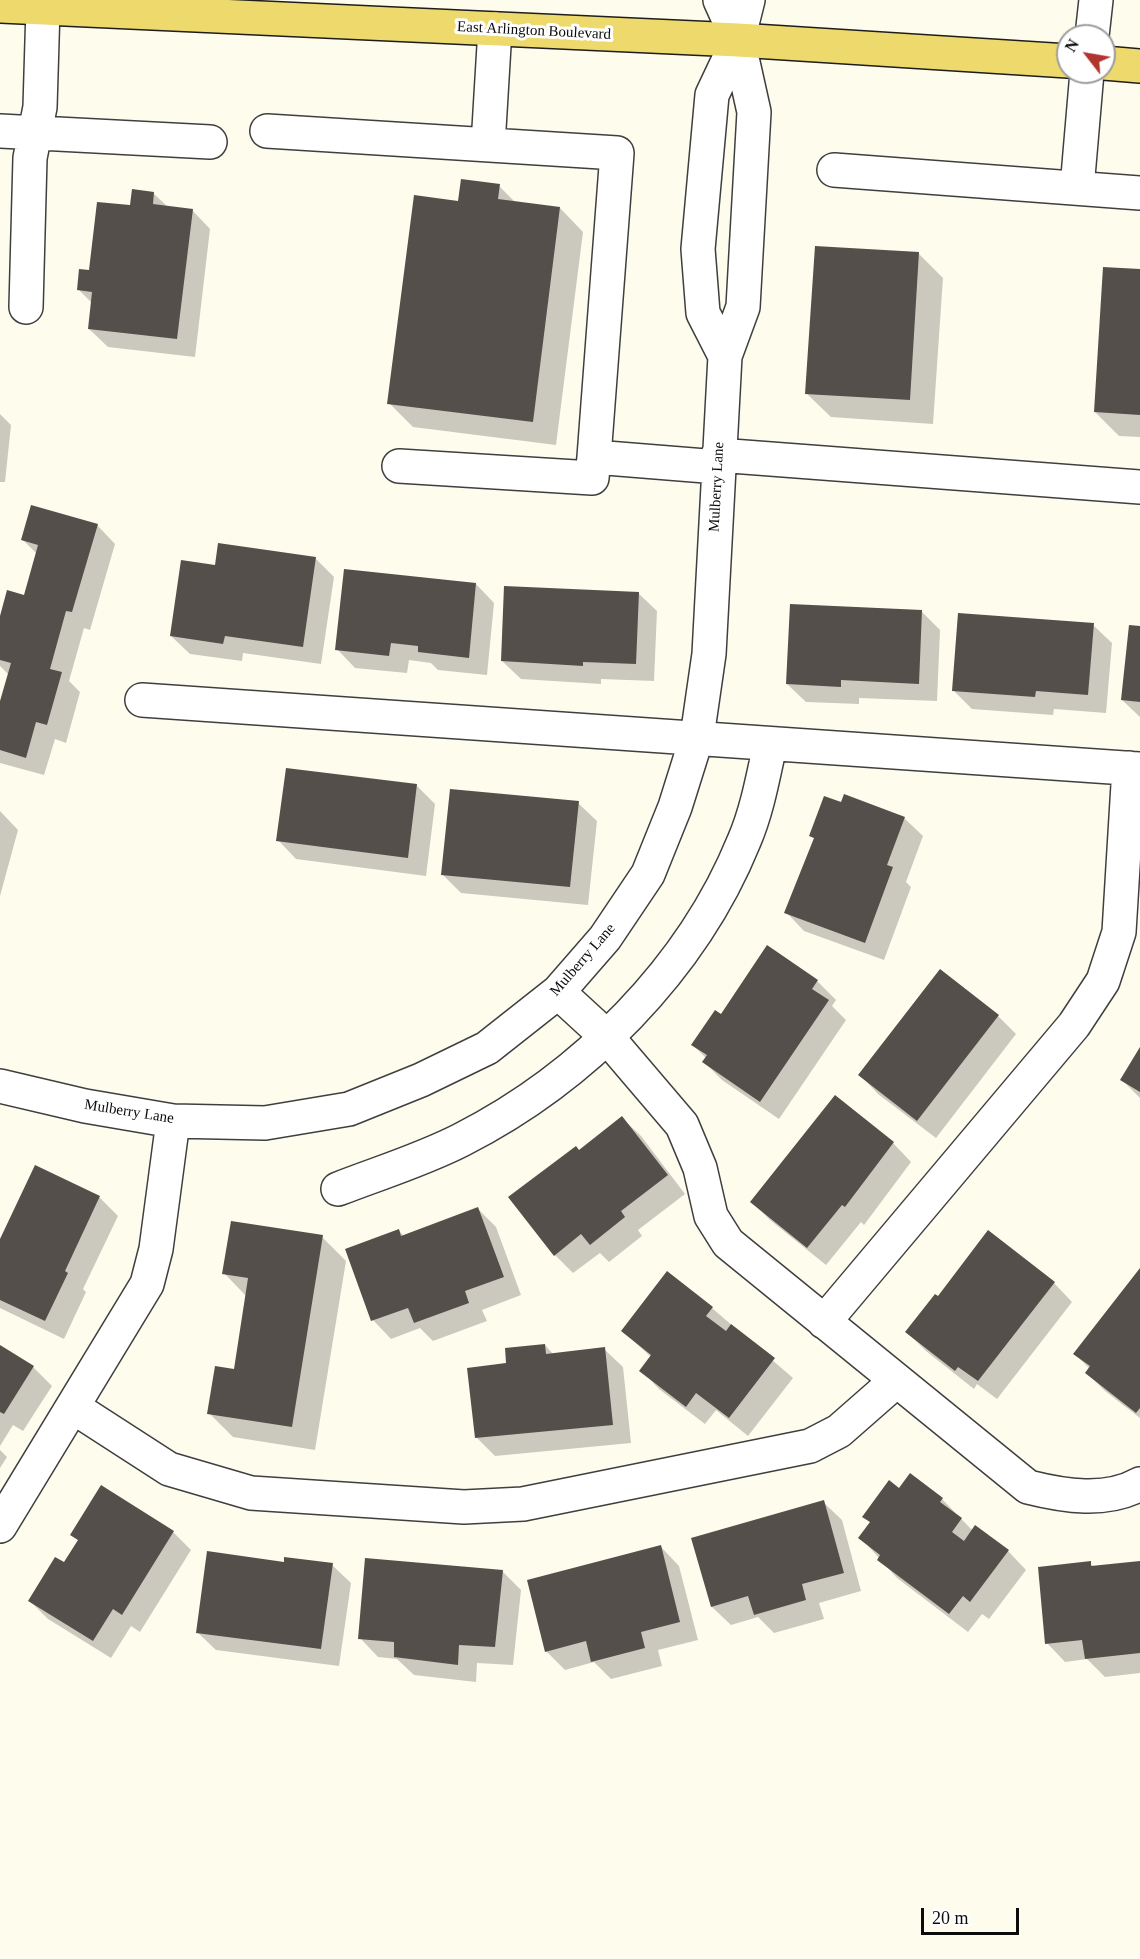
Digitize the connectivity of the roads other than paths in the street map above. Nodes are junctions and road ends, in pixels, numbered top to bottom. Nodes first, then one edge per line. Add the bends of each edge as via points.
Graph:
1 (720, 0) edge
2 (748, 0) edge
3 (1096, 0) edge
4 (0, 6) edge
5 (43, 8) junction
6 (281, 10) edge
7 (1093, 24) edge
8 (495, 29) junction
9 (738, 40) junction
10 (1056, 60) edge
11 (1116, 64) edge
12 (1140, 66) edge
13 (1086, 84) edge
14 (0, 130) edge
15 (267, 131) dead end
16 (36, 132) junction
17 (210, 142) dead end
18 (488, 145) junction
19 (834, 170) dead end
20 (1077, 188) junction
21 (1140, 193) edge
22 (26, 307) dead end
23 (725, 356) junction
24 (594, 457) junction
25 (718, 461) junction
26 (399, 466) dead end
27 (1140, 487) edge
28 (142, 700) dead end
29 (697, 737) junction
30 (770, 745) junction
31 (1135, 768) edge
32 (558, 993) junction
33 (607, 1037) junction
34 (0, 1086) edge
35 (173, 1120) junction
36 (338, 1189) dead end
37 (824, 1322) junction
38 (896, 1381) junction
39 (74, 1407) junction
40 (1140, 1484) edge
41 (0, 1526) edge

1 - 9 street, Mulberry Lane
2 - 9 street, Mulberry Lane
3 - 7 street
4 - 5 main road, East Arlington Boulevard
5 - 6 main road, East Arlington Boulevard
5 - 16 street
6 - 8 main road, East Arlington Boulevard
8 - 9 main road, East Arlington Boulevard
8 - 18 street
9 - 10 main road, East Arlington Boulevard
9 - 23 street, Mulberry Lane via 754,112 743,308
9 - 23 street, Mulberry Lane via 712,95 698,249 703,313
11 - 12 main road
13 - 20 street
14 - 16 street
15 - 18 street
16 - 17 street
16 - 22 street via 30,158
18 - 24 street via 617,153
19 - 20 street
20 - 21 street
23 - 25 street, Mulberry Lane
24 - 25 street
24 - 26 street via 592,478
25 - 27 street
25 - 29 street, Mulberry Lane via 709,654
28 - 29 street
29 - 30 street
29 - 32 street, Mulberry Lane via 648,874 605,938
30 - 31 street
30 - 33 street via 744,841 721,888 687,943
31 - 37 street via 1119,932 1103,981 1074,1025
32 - 33 street
32 - 35 street, Mulberry Lane via 487,1048 349,1109 265,1123
33 - 36 street via 560,1078 461,1140
33 - 37 street via 682,1125 700,1168 711,1216 728,1243
34 - 35 street, Mulberry Lane via 85,1106
35 - 39 street via 156,1249 147,1284
37 - 38 street
38 - 39 street via 838,1431 810,1446 523,1504 464,1507 242,1491 169,1469
38 - 40 street via 1028,1487 1092,1496 1126,1492
39 - 41 street

